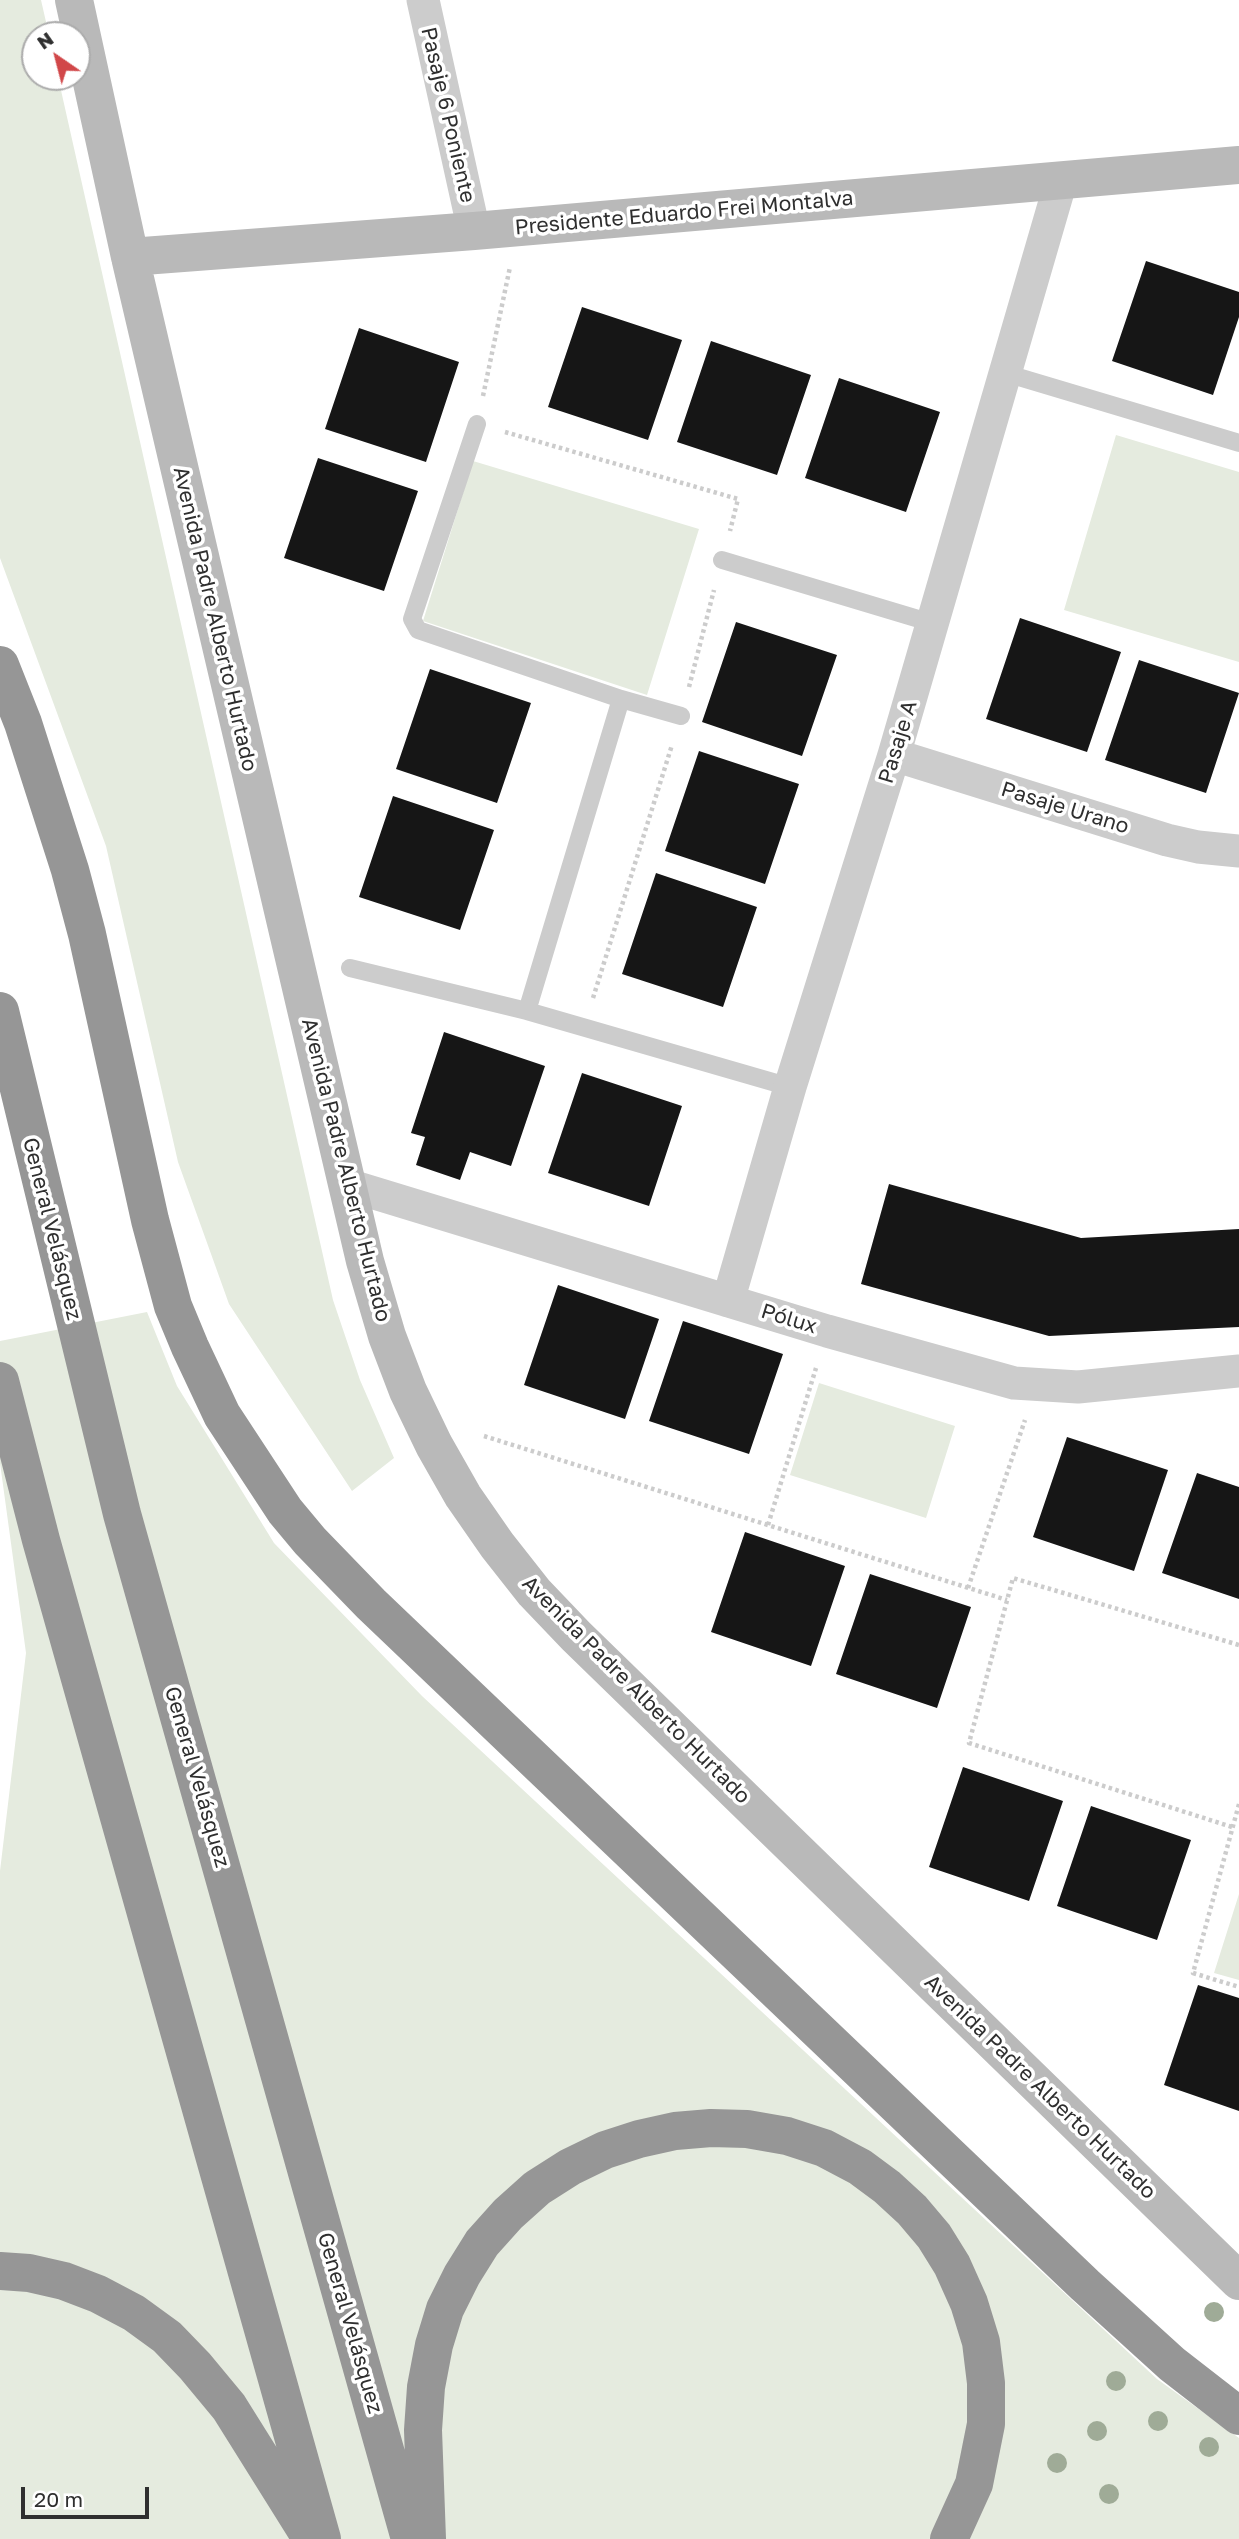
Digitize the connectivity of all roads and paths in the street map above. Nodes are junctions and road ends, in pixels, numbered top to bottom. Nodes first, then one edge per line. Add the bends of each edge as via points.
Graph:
1 (74, 0) edge
2 (423, 0) edge
3 (1239, 166) edge
4 (1061, 181) junction
5 (519, 227) junction
6 (474, 231) junction
7 (130, 257) junction
8 (1005, 373) junction
9 (477, 424) junction
10 (1239, 443) edge
11 (722, 560) junction
12 (932, 623) junction
13 (0, 665) edge
14 (621, 699) junction
15 (681, 716) junction
16 (894, 755) junction
17 (1239, 851) edge
18 (350, 968) dead end
19 (0, 1011) edge
20 (527, 1011) junction
21 (583, 1028) junction
22 (790, 1087) junction
23 (348, 1185) junction
24 (729, 1301) junction
25 (827, 1331) junction
26 (1239, 1371) edge
27 (0, 1381) edge
28 (1037, 1386) junction
29 (484, 1436) dead end
30 (768, 1525) junction
31 (968, 1588) junction
32 (1007, 1600) junction
33 (1239, 1645) edge
34 (1239, 1804) edge
35 (1232, 1827) junction
36 (1239, 1987) edge
37 (0, 2271) edge
38 (1239, 2281) edge
39 (1239, 2416) edge
40 (311, 2539) edge
41 (321, 2539) edge
42 (410, 2539) edge
43 (426, 2539) edge
44 (949, 2539) edge

1 - 7 street, Avenida Padre Alberto Hurtado
2 - 6 street, Pasaje 6 Poniente
3 - 4 street, Presidente Eduardo Frei Montalva
4 - 5 street, Presidente Eduardo Frei Montalva
4 - 8 street, Pasaje A
5 - 6 street, Presidente Eduardo Frei Montalva
5 - 9 path
6 - 7 street, Presidente Eduardo Frei Montalva
7 - 23 street, Avenida Padre Alberto Hurtado
8 - 10 lane
8 - 12 street, Pasaje A
9 - 11 path via 738,499
9 - 14 lane via 411,619 418,630 430,635
11 - 12 lane
11 - 15 path
12 - 16 street, Pasaje A
13 - 39 highway via 70,870 173,1306 222,1415 285,1511 371,1604 1045,2247 1172,2364
14 - 15 lane
14 - 20 lane
15 - 21 path
16 - 17 street, Pasaje Urano via 1167,840
16 - 22 street, Pasaje A
18 - 20 lane
19 - 42 highway, General Velásquez via 122,1514
20 - 21 lane
21 - 22 lane
22 - 24 street, Pasaje A
23 - 24 street, Pólux
23 - 38 street, Avenida Padre Alberto Hurtado via 365,1262 408,1391 463,1496 534,1592
24 - 25 street, Pólux
25 - 28 street, Pólux
25 - 30 path
26 - 28 street, Pólux via 1078,1387
27 - 41 highway
28 - 31 path
29 - 30 path
30 - 31 path
31 - 32 path
32 - 33 path via 1013,1578
32 - 35 path via 969,1743
34 - 35 path
35 - 36 path via 1193,1973
37 - 40 highway via 64,2281 98,2294 167,2337 229,2407
43 - 44 highway via 426,2387 445,2309 482,2243 537,2188 570,2167 639,2139 710,2128 786,2136 824,2148 860,2167 912,2210 953,2265 981,2342 986,2424 974,2484

